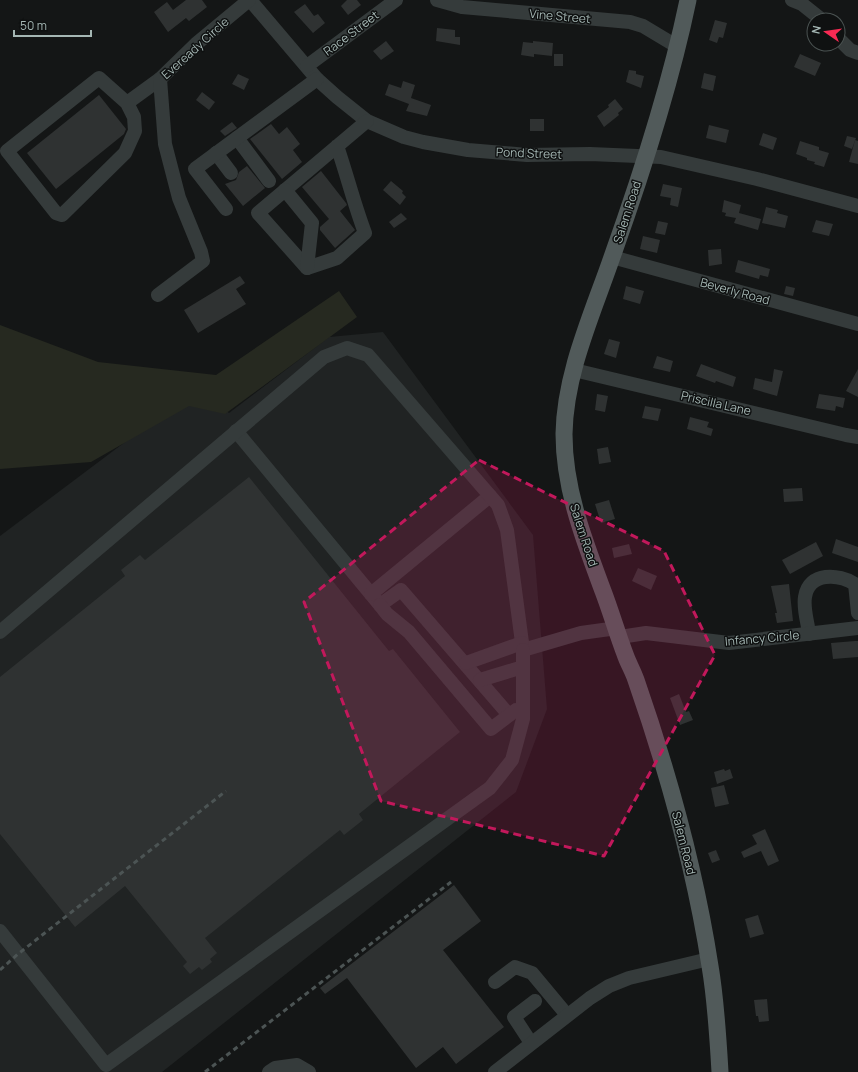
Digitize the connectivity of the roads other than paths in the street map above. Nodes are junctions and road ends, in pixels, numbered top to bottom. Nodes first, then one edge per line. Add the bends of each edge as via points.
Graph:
1 (250, 0) edge
2 (396, 0) edge
3 (437, 0) edge
4 (688, 0) edge
5 (792, 0) edge
6 (812, 12) edge
7 (846, 46) edge
8 (678, 47) junction
9 (858, 53) edge
10 (307, 66) junction
11 (160, 79) junction
12 (317, 79) junction
13 (127, 103) junction
14 (367, 121) junction
15 (237, 138) junction
16 (337, 146) junction
17 (216, 154) junction
18 (645, 156) junction
19 (231, 173) dead end
20 (269, 181) dead end
21 (285, 190) junction
22 (858, 206) edge
23 (226, 209) dead end
24 (612, 257) junction
25 (307, 268) junction
26 (158, 295) dead end
27 (858, 324) edge
28 (574, 370) junction
29 (236, 432) junction
30 (858, 436) edge
31 (490, 496) junction
32 (371, 594) junction
33 (380, 605) junction
34 (858, 613) edge
35 (858, 628) edge
36 (0, 632) edge
37 (618, 633) junction
38 (809, 634) junction
39 (523, 647) junction
40 (466, 663) junction
41 (523, 667) junction
42 (480, 680) junction
43 (523, 705) junction
44 (509, 715) junction
45 (0, 931) edge
46 (709, 959) junction
47 (495, 982) dead end
48 (535, 1001) dead end
49 (568, 1015) junction
50 (531, 1043) junction
51 (269, 1072) edge
52 (309, 1072) edge
53 (495, 1072) edge
54 (720, 1072) edge

1 - 10 street, Pond Street
1 - 11 street, Eveready Circle via 196,44
2 - 10 street, Race Street
3 - 8 street, Vine Street via 462,7 630,22 643,26
4 - 8 main road, Salem Road
5 - 6 street
7 - 9 street
8 - 18 main road, Salem Road
10 - 12 street, Pond Street
11 - 13 street
11 - 26 street, Eveready Circle via 165,144 179,198 201,252 202,261
12 - 14 street, Pond Street
12 - 15 street
13 - 13 street via 99,78 7,152 56,213 62,215 125,153 135,131 134,117
14 - 16 street
14 - 18 street, Pond Street via 417,140 468,150 527,155
15 - 17 street
15 - 20 street
16 - 21 street
16 - 25 street via 365,233 337,258
17 - 19 street
17 - 23 street via 195,169
18 - 22 street, Pond Street via 662,157 756,179
18 - 24 main road, Salem Road
21 - 25 street via 312,223
21 - 25 street via 258,213
24 - 27 street, Beverly Road
24 - 28 main road, Salem Road
28 - 30 street, Priscilla Lane
28 - 37 main road, Salem Road via 565,413 566,471 585,543
29 - 31 street via 324,357 347,348 359,350 368,355
29 - 32 street
29 - 36 street
31 - 32 street
31 - 39 street via 498,505 508,530
32 - 33 street
33 - 40 street via 401,590
33 - 44 street via 409,632 491,729
34 - 38 street via 856,584 837,577 821,578 811,585 805,597
35 - 38 street, Infancy Circle
37 - 38 street, Infancy Circle via 646,633 729,643
37 - 39 street, Infancy Circle via 581,633
37 - 46 main road, Salem Road via 664,765 686,850
39 - 40 street, Infancy Circle
39 - 41 street
40 - 42 street
41 - 42 street
41 - 43 street
42 - 44 street
43 - 44 street
43 - 45 street via 523,718 512,760 490,788 106,1065
46 - 49 street via 629,978 610,986
46 - 54 main road, Salem Road
47 - 49 street via 515,967 532,973
48 - 50 street via 514,1017
49 - 50 street
50 - 53 street
51 - 52 street via 275,1068 297,1065

